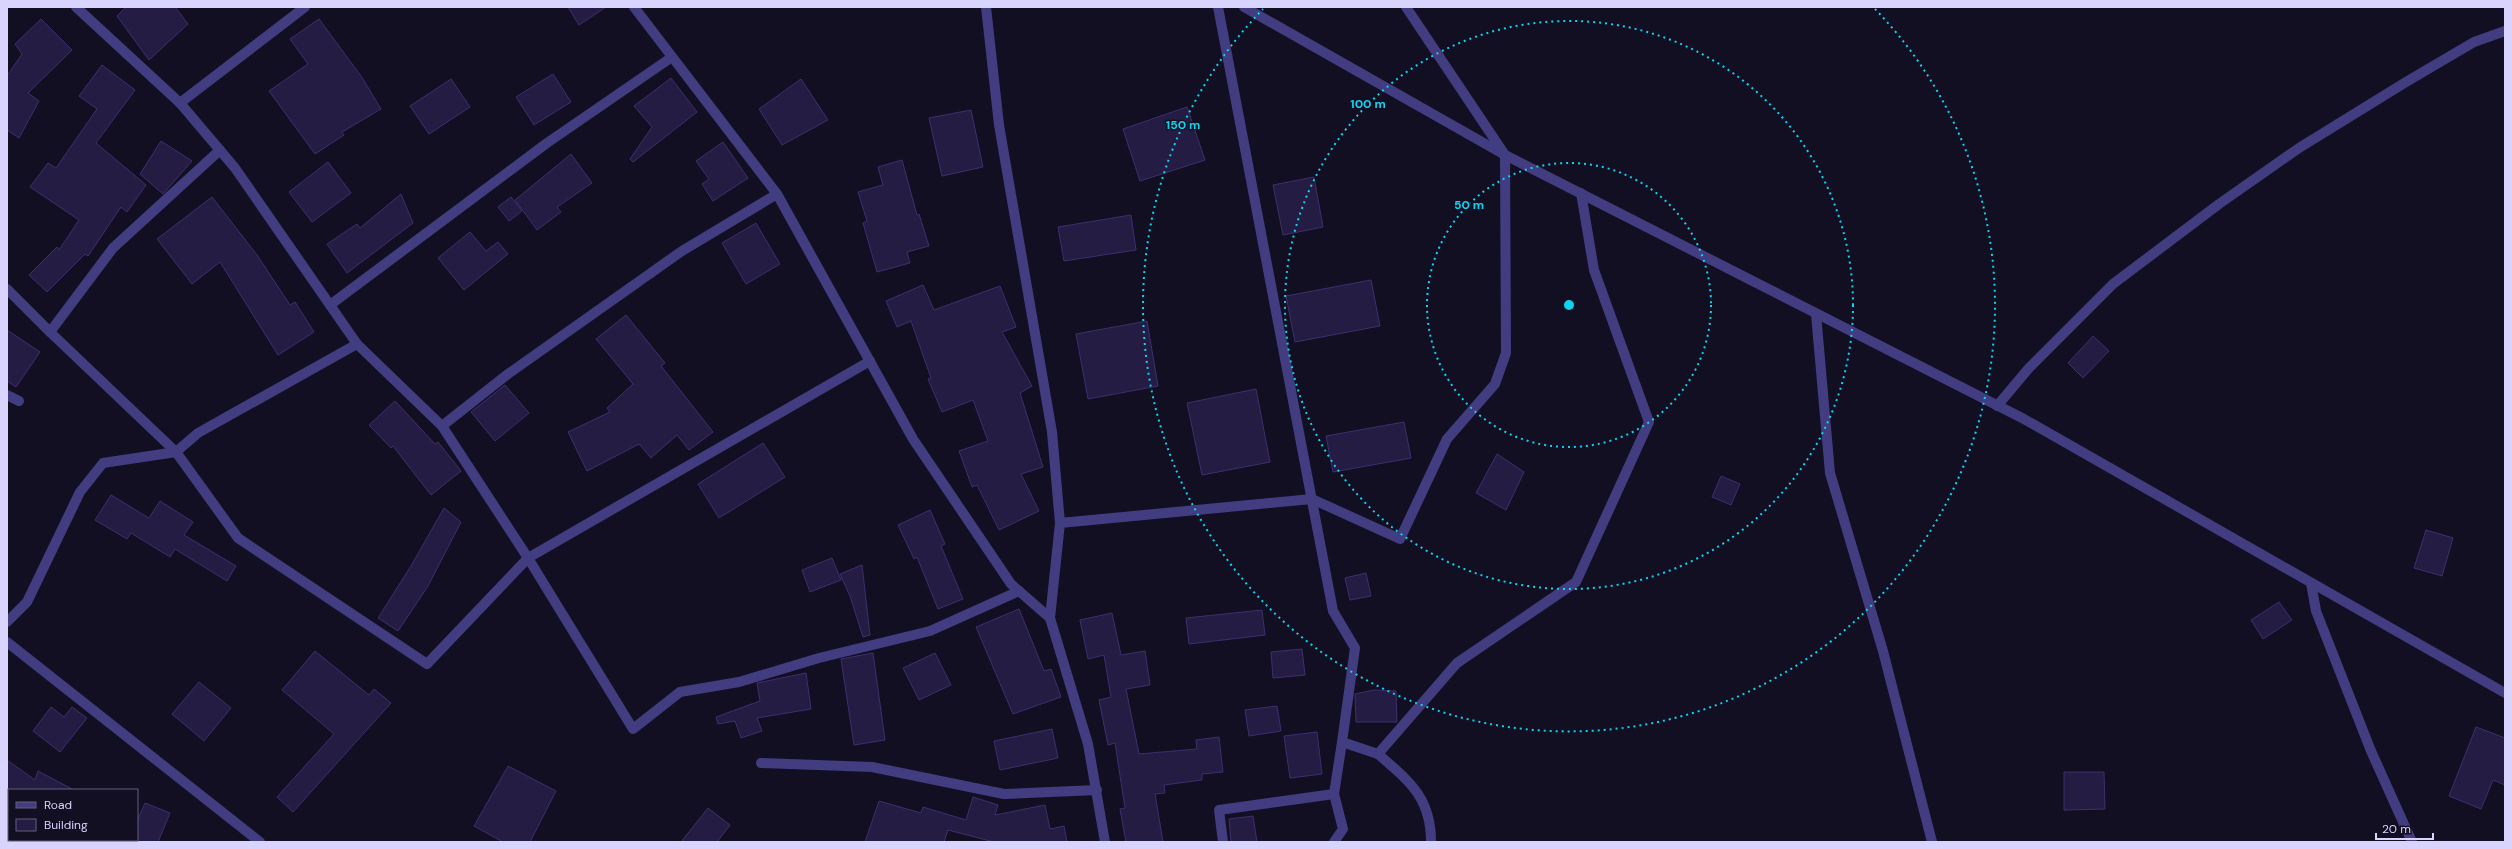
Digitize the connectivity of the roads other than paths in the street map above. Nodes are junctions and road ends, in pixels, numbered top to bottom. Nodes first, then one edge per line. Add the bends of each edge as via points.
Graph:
1 (76, 7) edge
2 (305, 7) edge
3 (634, 7) edge
4 (986, 7) edge
5 (1218, 7) edge
6 (1244, 7) edge
7 (1406, 7) edge
8 (2505, 31) edge
9 (672, 57) junction
10 (180, 103) junction
11 (220, 150) junction
12 (1505, 155) junction
13 (1581, 193) junction
14 (777, 194) junction
15 (7, 289) edge
16 (330, 305) junction
17 (1816, 314) junction
18 (50, 332) junction
19 (357, 344) junction
20 (870, 361) junction
21 (7, 395) edge
22 (19, 401) dead end
23 (1997, 406) junction
24 (442, 426) junction
25 (176, 452) junction
26 (1312, 499) junction
27 (1060, 522) junction
28 (528, 558) junction
29 (2311, 583) junction
30 (1019, 591) junction
31 (1050, 618) junction
32 (7, 622) edge
33 (7, 642) edge
34 (2505, 693) edge
35 (1342, 742) junction
36 (1378, 754) junction
37 (761, 763) dead end
38 (1097, 790) junction
39 (1334, 794) junction
40 (260, 842) edge
41 (1105, 842) edge
42 (1223, 842) edge
43 (1334, 842) edge
44 (1431, 842) edge
45 (1932, 842) edge
46 (2412, 842) edge

1 - 10 street
2 - 10 street
3 - 9 street
4 - 27 street via 999,125 1052,432
5 - 26 street
6 - 12 street
7 - 12 street
8 - 23 street via 2474,42 2406,82 2299,148 2219,204 2112,284 2029,368
9 - 14 street
9 - 16 street via 546,143
10 - 11 street
11 - 16 street
11 - 18 street via 113,248
12 - 13 street
12 - 26 street via 1506,353 1495,384 1447,439 1400,539
13 - 17 street
13 - 36 street via 1594,270 1649,422 1576,582 1457,663
14 - 20 street
14 - 24 street via 682,251 508,374
15 - 18 street
16 - 19 street
17 - 23 street
17 - 45 street via 1830,473 1883,651
18 - 25 street
19 - 24 street
19 - 25 street via 198,434
20 - 28 street
20 - 30 street via 913,439 1011,584
21 - 22 street
23 - 29 street
24 - 28 street
25 - 28 street via 238,538 427,664
25 - 32 street via 103,464 80,492 27,602
26 - 27 street
26 - 35 street via 1333,611 1354,648
27 - 31 street
28 - 30 street via 633,729 680,692 739,682 819,658 930,631
29 - 34 street
29 - 46 street via 2316,611 2371,751
30 - 31 street
31 - 38 street via 1088,744
33 - 40 street
35 - 36 street
35 - 39 street
36 - 44 street via 1412,783 1431,821
37 - 38 street via 872,767 1004,794
38 - 41 street
39 - 42 street via 1219,810
39 - 43 street via 1344,829

